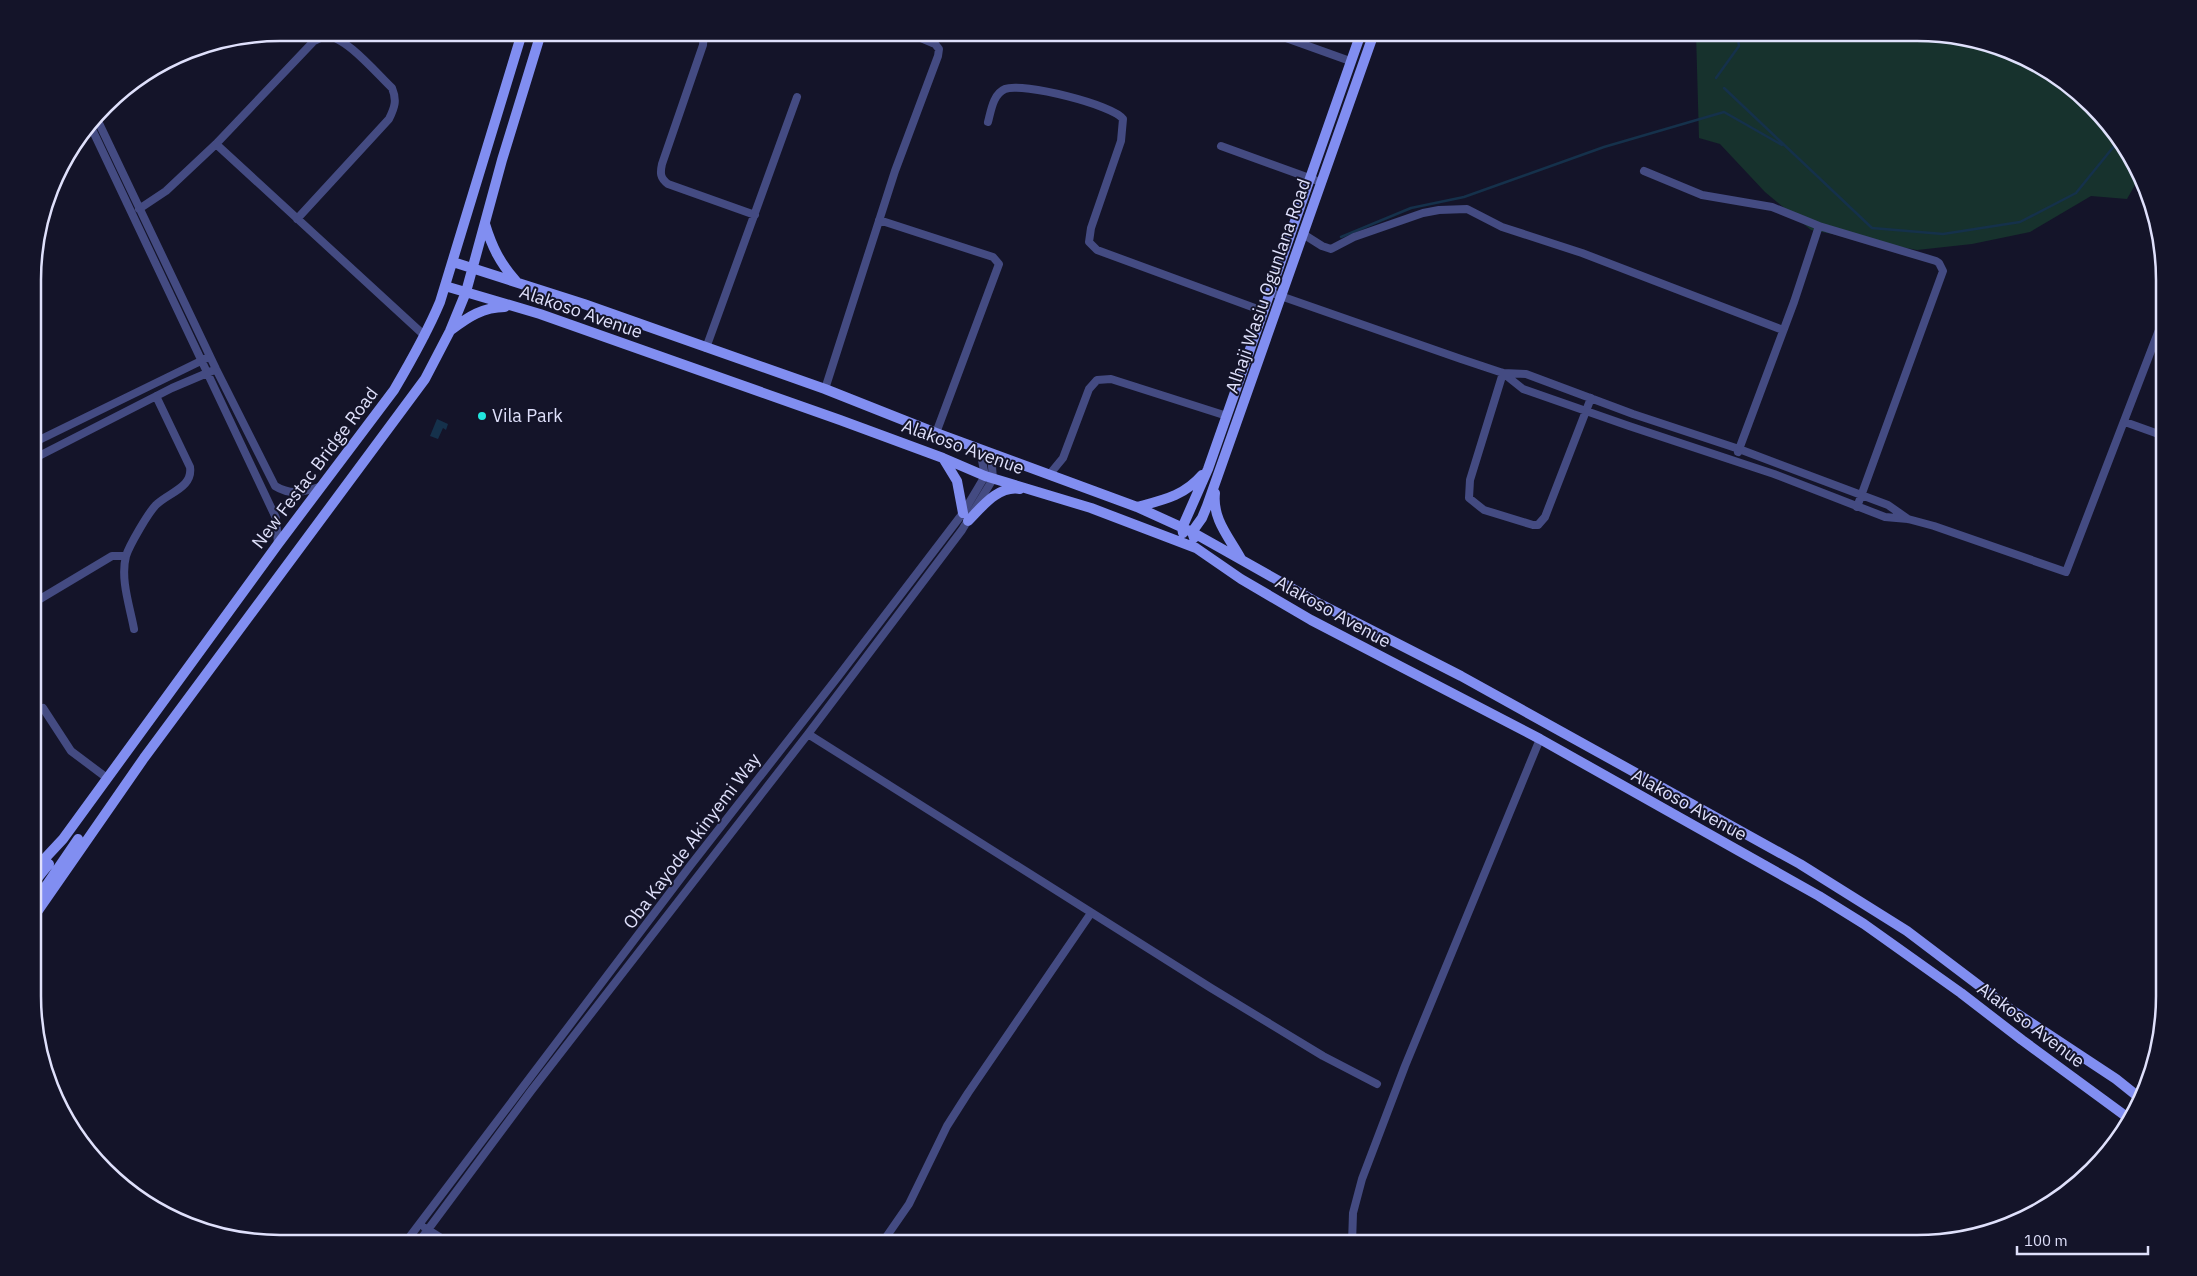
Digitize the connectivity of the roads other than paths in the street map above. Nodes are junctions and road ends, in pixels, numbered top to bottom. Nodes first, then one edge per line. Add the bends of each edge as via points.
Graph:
1 (314, 41) edge
2 (340, 41) edge
3 (519, 41) edge
4 (538, 41) edge
5 (703, 41) edge
6 (928, 41) edge
7 (1296, 41) edge
8 (1358, 41) edge
9 (1371, 41) edge
10 (1350, 61) junction
11 (797, 96) dead end
12 (988, 122) dead end
13 (100, 123) edge
14 (93, 132) edge
15 (216, 144) junction
16 (1221, 146) dead end
17 (1644, 172) dead end
18 (1309, 178) junction
19 (1322, 182) junction
20 (139, 209) junction
21 (755, 215) junction
22 (297, 219) junction
23 (879, 220) junction
24 (485, 223) junction
25 (1819, 226) junction
26 (1303, 234) junction
27 (453, 262) junction
28 (473, 268) junction
29 (516, 282) junction
30 (445, 286) junction
31 (466, 292) junction
32 (1269, 292) junction
33 (1282, 296) junction
34 (516, 307) junction
35 (1263, 311) junction
36 (1783, 330) junction
37 (450, 331) junction
38 (425, 336) junction
39 (2156, 338) edge
40 (706, 348) junction
41 (211, 357) junction
42 (202, 360) junction
43 (216, 369) junction
44 (208, 372) junction
45 (1503, 373) junction
46 (825, 389) junction
47 (156, 396) junction
48 (1591, 398) junction
49 (1586, 410) junction
50 (1227, 416) junction
51 (2124, 422) junction
52 (936, 433) junction
53 (2156, 433) edge
54 (41, 439) edge
55 (1740, 449) junction
56 (980, 450) junction
57 (991, 454) junction
58 (41, 455) edge
59 (944, 458) junction
60 (1736, 461) junction
61 (1208, 469) junction
62 (1049, 475) junction
63 (989, 477) junction
64 (1216, 479) junction
65 (324, 486) junction
66 (1049, 494) junction
67 (1861, 496) junction
68 (1136, 507) junction
69 (1857, 507) junction
70 (965, 517) junction
71 (1908, 519) junction
72 (1187, 530) junction
73 (278, 544) junction
74 (1185, 544) junction
75 (1196, 548) junction
76 (126, 556) junction
77 (1241, 560) junction
78 (41, 598) edge
79 (134, 629) dead end
80 (41, 709) edge
81 (154, 714) junction
82 (168, 726) junction
83 (808, 734) junction
84 (1540, 739) junction
85 (107, 778) junction
86 (41, 863) edge
87 (41, 874) edge
88 (41, 892) edge
89 (41, 906) edge
90 (1091, 913) junction
91 (2010, 1009) junction
92 (2002, 1025) junction
93 (1377, 1084) dead end
94 (2135, 1094) edge
95 (2124, 1115) edge
96 (421, 1224) junction
97 (428, 1230) junction
98 (412, 1235) edge
99 (424, 1235) edge
100 (436, 1235) edge
101 (888, 1235) edge
102 (1352, 1235) edge

1 - 15 street
2 - 22 street via 392,88 395,107 389,119
3 - 27 street, New Festac Bridge Road
4 - 24 street
5 - 21 street via 660,174 668,184
6 - 23 street via 939,49
7 - 10 street
8 - 10 street, Alhaji Wasiu Ogunlana Road
9 - 19 street, Alhaji Wasiu Ogunlana Road
10 - 18 street, Alhaji Wasiu Ogunlana Road
11 - 21 street
12 - 35 street via 995,99 1005,89 1017,88 1051,92 1119,114 1122,119 1121,141 1091,228 1090,242 1097,250
13 - 20 street
14 - 42 street
15 - 20 street via 166,191
15 - 22 street
16 - 18 street
17 - 25 street via 1702,195 1772,207
18 - 19 street
18 - 32 street, Alhaji Wasiu Ogunlana Road
19 - 26 street, Alhaji Wasiu Ogunlana Road
20 - 41 street
21 - 40 street
22 - 38 street
23 - 46 street
23 - 52 street via 993,257 999,264
24 - 28 street
24 - 29 street via 493,248
25 - 36 street
25 - 67 street via 1936,261 1943,271
26 - 33 street, Alhaji Wasiu Ogunlana Road
26 - 36 street via 1330,249 1354,237 1423,213 1467,209 1502,227 1582,253
27 - 28 street, Alakoso Avenue
27 - 30 street, New Festac Bridge Road
28 - 29 street, Alakoso Avenue
28 - 31 street
29 - 40 street, Alakoso Avenue
30 - 31 street, Alakoso Avenue
30 - 38 street, New Festac Bridge Road
31 - 34 street, Alakoso Avenue
31 - 37 street
32 - 33 street
32 - 35 street, Alhaji Wasiu Ogunlana Road
33 - 45 street
33 - 64 street, Alhaji Wasiu Ogunlana Road
34 - 37 street via 492,307 470,315
34 - 59 street, Alakoso Avenue
35 - 50 street, Alhaji Wasiu Ogunlana Road
36 - 55 street
37 - 82 street via 425,379 403,411
38 - 65 street, New Festac Bridge Road via 394,390
39 - 51 street
40 - 46 street, Alakoso Avenue
41 - 42 street
41 - 43 street
42 - 44 street
42 - 54 street
43 - 44 street
43 - 65 street via 275,486 296,493
44 - 47 street
44 - 73 street via 276,518
45 - 48 street via 1526,374
45 - 49 street via 1523,388
45 - 49 street via 1468,490 1469,498 1484,510 1538,525 1570,457
46 - 52 street, Alakoso Avenue
47 - 58 street
47 - 76 street via 192,476 156,505
48 - 49 street
48 - 55 street
49 - 60 street
50 - 61 street, Alhaji Wasiu Ogunlana Road
50 - 62 street via 1111,378 1097,380 1089,390 1063,458
51 - 53 street
51 - 71 street via 2066,572
52 - 56 street, Alakoso Avenue
55 - 60 street
55 - 67 street
56 - 57 street, Alakoso Avenue
56 - 63 street
57 - 62 street, Alakoso Avenue
57 - 63 street
59 - 63 street, Alakoso Avenue
59 - 70 street via 957,480
60 - 69 street
61 - 68 street via 1182,494
61 - 72 street, Alhaji Wasiu Ogunlana Road
62 - 68 street, Alakoso Avenue
63 - 66 street, Alakoso Avenue
63 - 70 street, Oba Kayode Akinyemi Way
64 - 72 street, Alhaji Wasiu Ogunlana Road via 1202,518
64 - 77 street via 1214,501 1218,519
65 - 73 street, New Festac Bridge Road
66 - 70 street via 1013,488
66 - 74 street, Alakoso Avenue via 1137,523
67 - 69 street
67 - 71 street via 1897,510
68 - 72 street, Alakoso Avenue
69 - 71 street via 1885,518
70 - 83 street, Oba Kayode Akinyemi Way
70 - 96 street, Oba Kayode Akinyemi Way via 690,866
72 - 74 street
72 - 75 street
72 - 77 street, Alakoso Avenue
73 - 81 street, New Festac Bridge Road
74 - 75 street, Alakoso Avenue
75 - 84 street, Alakoso Avenue via 1311,620
76 - 78 street via 112,556
76 - 79 street via 124,568
77 - 91 street, Alakoso Avenue via 1478,686 1800,864 1907,931
80 - 85 street via 71,751
81 - 85 street, New Festac Bridge Road
81 - 87 street via 150,730
82 - 88 street via 155,734
82 - 89 street
83 - 90 street
83 - 97 street, Oba Kayode Akinyemi Way via 531,1091
84 - 92 street, Alakoso Avenue via 1820,896 1912,957
84 - 102 street via 1408,1056 1362,1179 1353,1213
85 - 86 street, New Festac Bridge Road via 63,839
90 - 93 street via 1265,1021
90 - 101 street via 947,1126 909,1204
91 - 92 street
91 - 94 street, Alakoso Avenue
92 - 95 street, Alakoso Avenue
96 - 97 street
96 - 98 street, Oba Kayode Akinyemi Way
97 - 99 street, Oba Kayode Akinyemi Way
97 - 100 street

